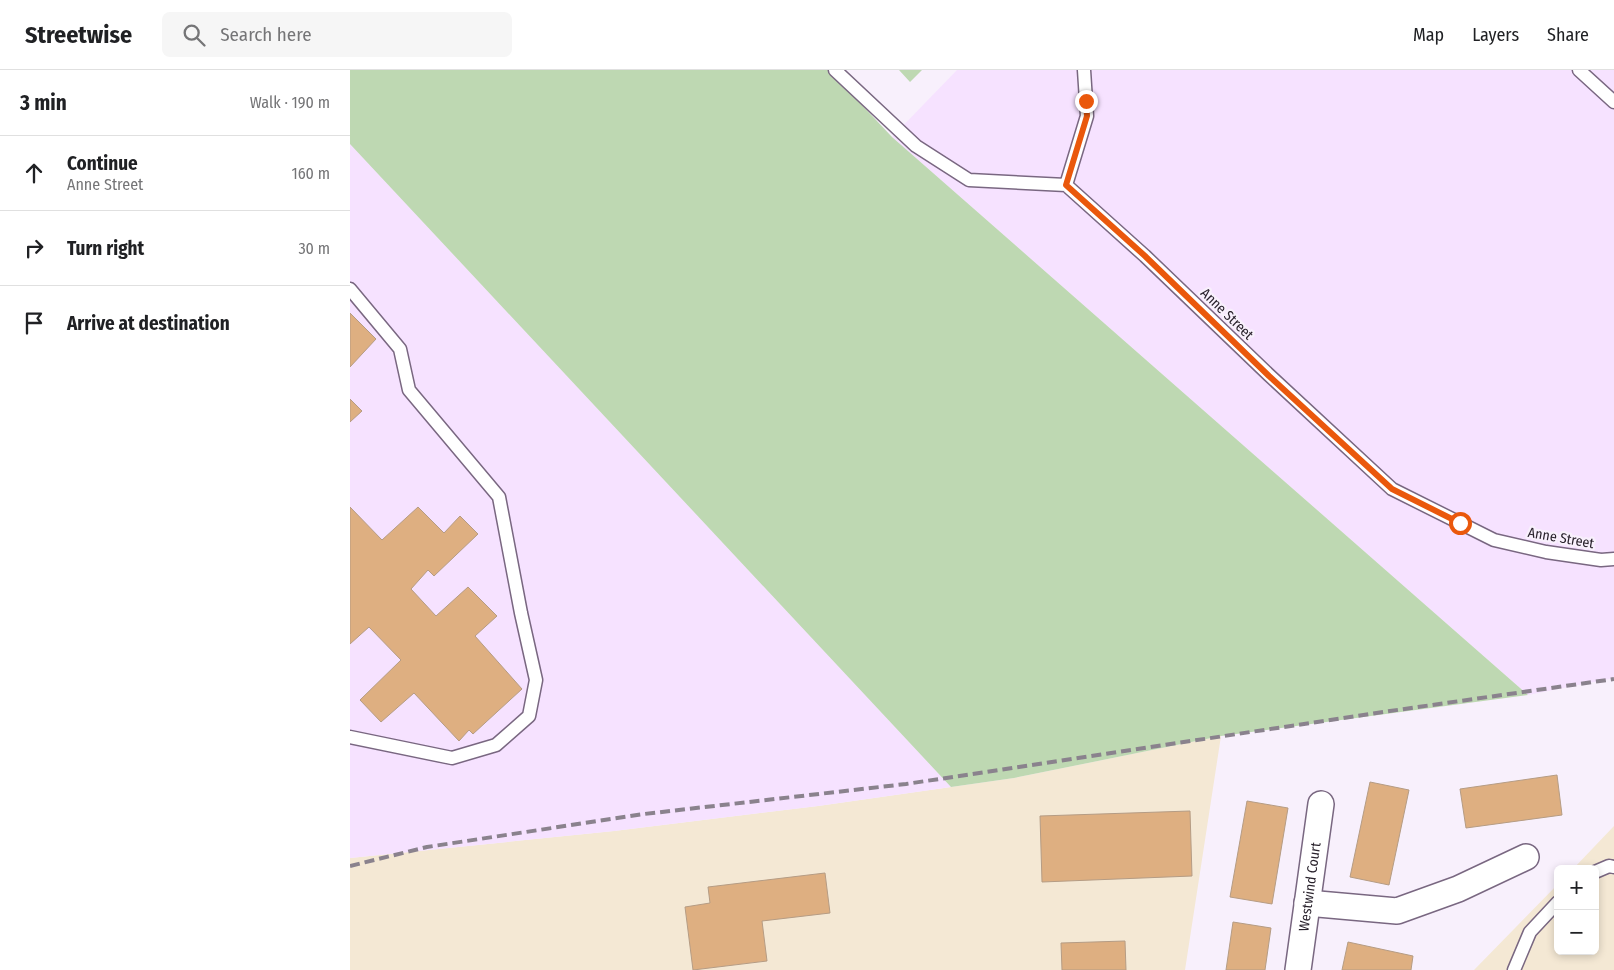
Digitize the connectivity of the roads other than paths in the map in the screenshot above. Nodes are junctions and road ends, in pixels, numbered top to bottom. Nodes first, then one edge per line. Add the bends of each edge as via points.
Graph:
1 (835, 70) edge
2 (1084, 70) edge
3 (1579, 70) edge
4 (1614, 101) edge
5 (1066, 185) junction
6 (350, 289) edge
7 (1614, 559) edge
8 (350, 737) edge
9 (1321, 804) dead end
10 (1526, 857) dead end
11 (1614, 867) edge
12 (1599, 870) edge
13 (1307, 903) junction
14 (1554, 906) edge
15 (1298, 970) edge
16 (1514, 970) edge

1 - 5 lane via 916,146 970,180
2 - 5 lane via 1087,116
3 - 4 lane
5 - 7 lane, Anne Street via 1392,489 1494,540 1546,552
6 - 8 lane via 400,349 409,390 499,497 536,680 529,716 496,745 452,758
9 - 13 street, Westwind Court
10 - 13 street via 1458,889 1397,911
11 - 12 lane
13 - 15 street, Westwind Court
14 - 16 lane via 1530,932

